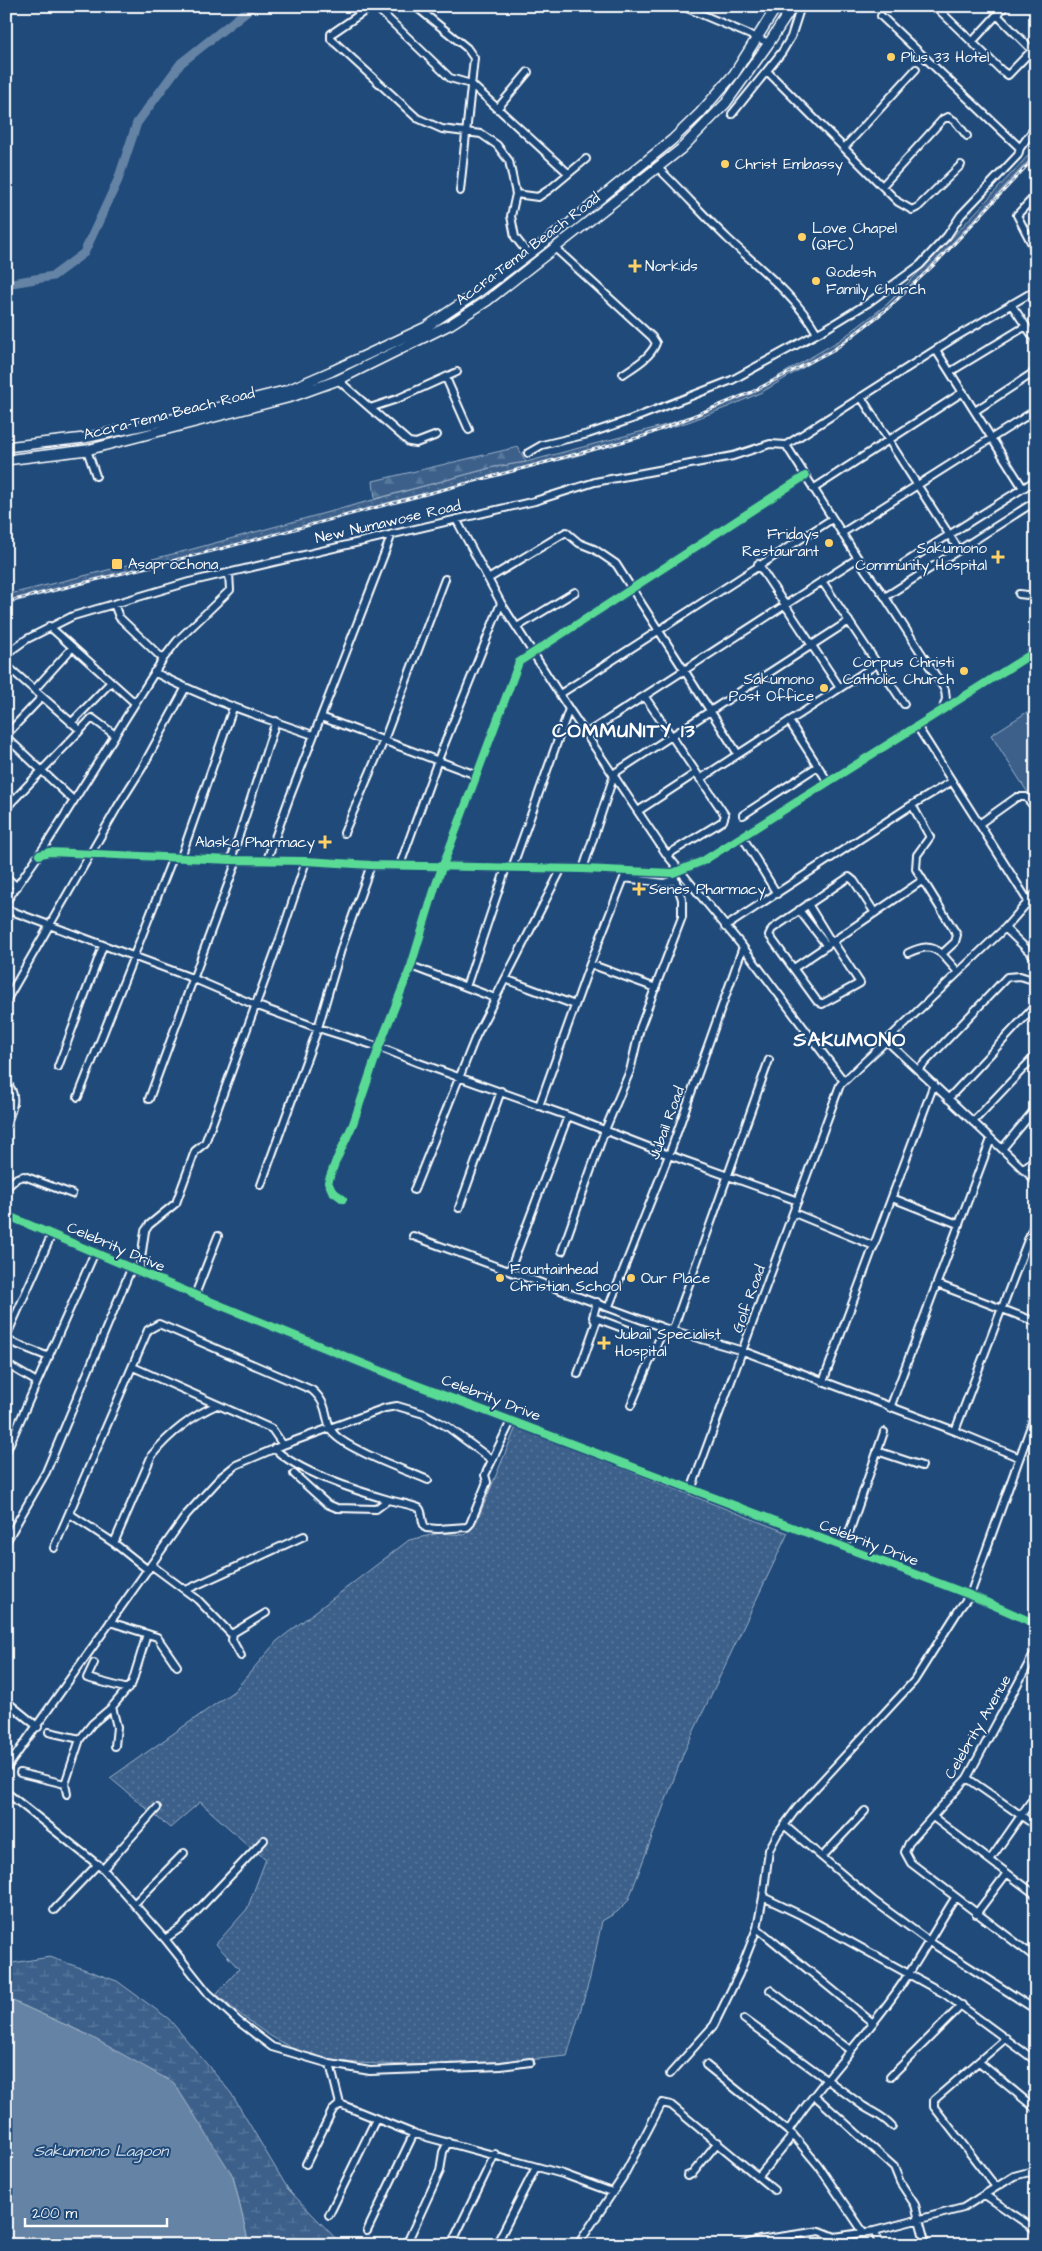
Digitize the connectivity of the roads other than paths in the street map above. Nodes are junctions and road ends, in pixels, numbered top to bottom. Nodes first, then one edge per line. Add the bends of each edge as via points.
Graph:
1 (373, 6) edge
2 (415, 6) edge
3 (682, 6) edge
4 (777, 6) edge
5 (793, 6) edge
6 (801, 6) edge
7 (935, 6) edge
8 (1005, 6) edge
9 (997, 15) junction
10 (881, 16) dead end
11 (757, 38) junction
12 (972, 42) junction
13 (769, 43) junction
14 (1034, 48) edge
15 (916, 69) dead end
16 (767, 71) junction
17 (528, 72) dead end
18 (470, 84) junction
19 (497, 109) junction
20 (732, 114) dead end
21 (1036, 126) edge
22 (466, 130) junction
23 (967, 136) dead end
24 (844, 148) junction
25 (1020, 148) junction
26 (586, 159) dead end
27 (651, 159) junction
28 (961, 165) dead end
29 (658, 168) junction
30 (568, 173) junction
31 (883, 185) junction
32 (460, 191) dead end
33 (516, 194) junction
34 (1036, 195) edge
35 (555, 248) junction
36 (1036, 252) edge
37 (529, 255) junction
38 (1036, 290) edge
39 (1011, 304) junction
40 (1026, 326) junction
41 (817, 333) junction
42 (1036, 341) edge
43 (936, 350) junction
44 (457, 372) dead end
45 (950, 372) junction
46 (1036, 372) edge
47 (623, 374) dead end
48 (446, 378) junction
49 (338, 380) junction
50 (963, 392) junction
51 (861, 397) junction
52 (370, 408) junction
53 (1036, 410) edge
54 (974, 411) junction
55 (469, 430) dead end
56 (436, 436) dead end
57 (84, 438) junction
58 (992, 438) junction
59 (890, 439) junction
60 (786, 445) junction
61 (6, 447) edge
62 (88, 450) junction
63 (528, 453) dead end
64 (6, 460) edge
65 (96, 476) dead end
66 (805, 476) junction
67 (1036, 480) edge
68 (918, 484) junction
69 (1023, 488) junction
70 (813, 489) junction
71 (1036, 501) edge
72 (832, 518) junction
73 (456, 519) junction
74 (842, 532) junction
75 (392, 534) junction
76 (950, 534) junction
77 (959, 550) junction
78 (858, 558) junction
79 (758, 564) junction
80 (903, 564) dead end
81 (229, 573) junction
82 (444, 579) dead end
83 (488, 579) junction
84 (822, 582) junction
85 (631, 590) junction
86 (575, 592) dead end
87 (1019, 594) dead end
88 (1036, 596) edge
89 (885, 597) junction
90 (501, 603) junction
91 (114, 604) junction
92 (786, 605) junction
93 (848, 621) junction
94 (49, 626) junction
95 (517, 627) junction
96 (658, 630) junction
97 (812, 645) junction
98 (72, 648) junction
99 (533, 653) junction
100 (1033, 653) edge
101 (6, 654) edge
102 (163, 659) junction
103 (877, 664) junction
104 (1036, 664) edge
105 (6, 665) edge
106 (684, 670) junction
107 (154, 672) junction
108 (111, 682) junction
109 (840, 688) junction
110 (185, 689) junction
111 (34, 690) junction
112 (560, 694) junction
113 (645, 697) junction
114 (41, 698) junction
115 (135, 703) junction
116 (904, 704) dead end
117 (233, 708) junction
118 (943, 708) junction
119 (569, 709) junction
120 (84, 710) junction
121 (711, 711) junction
122 (321, 717) junction
123 (92, 718) junction
124 (789, 721) junction
125 (276, 722) junction
126 (71, 723) junction
127 (917, 726) junction
128 (79, 730) junction
129 (586, 733) junction
130 (115, 735) junction
131 (313, 735) junction
132 (6, 736) edge
133 (672, 736) junction
134 (384, 740) junction
135 (738, 754) junction
136 (438, 760) junction
137 (818, 766) junction
138 (41, 770) junction
139 (696, 773) junction
140 (476, 775) junction
141 (614, 775) junction
142 (700, 779) junction
143 (828, 782) junction
144 (951, 782) junction
145 (73, 800) junction
146 (912, 805) junction
147 (6, 808) edge
148 (1036, 809) edge
149 (638, 811) junction
150 (743, 815) dead end
151 (979, 824) junction
152 (344, 833) dead end
153 (742, 836) junction
154 (91, 854) junction
155 (39, 855) junction
156 (667, 855) junction
157 (173, 857) junction
158 (181, 857) junction
159 (234, 860) junction
160 (267, 860) junction
161 (306, 861) junction
162 (371, 865) junction
163 (400, 865) junction
164 (443, 866) junction
165 (509, 868) junction
166 (583, 869) junction
167 (561, 870) junction
168 (681, 871) junction
169 (625, 875) junction
170 (6, 877) edge
171 (674, 877) junction
172 (923, 880) junction
173 (17, 887) junction
174 (1036, 893) edge
175 (777, 894) junction
176 (1028, 901) junction
177 (6, 902) edge
178 (808, 904) junction
179 (6, 909) edge
180 (799, 910) junction
181 (875, 913) junction
182 (51, 925) junction
183 (725, 927) junction
184 (1005, 928) junction
185 (830, 944) junction
186 (102, 946) junction
187 (743, 947) junction
188 (908, 953) dead end
189 (942, 954) junction
190 (132, 957) junction
191 (1036, 958) edge
192 (590, 964) junction
193 (411, 966) junction
194 (794, 968) junction
195 (958, 972) junction
196 (192, 978) junction
197 (505, 979) junction
198 (1036, 981) edge
199 (466, 986) junction
200 (656, 988) junction
201 (495, 998) junction
202 (6, 1001) edge
203 (255, 1005) junction
204 (575, 1005) junction
205 (1036, 1005) edge
206 (318, 1028) junction
207 (886, 1040) junction
208 (380, 1047) junction
209 (1036, 1055) edge
210 (769, 1060) dead end
211 (58, 1067) dead end
212 (918, 1070) junction
213 (458, 1077) junction
214 (843, 1080) junction
215 (6, 1082) edge
216 (934, 1084) junction
217 (501, 1091) junction
218 (78, 1097) dead end
219 (148, 1099) dead end
220 (948, 1099) junction
221 (539, 1106) junction
222 (1036, 1108) edge
223 (568, 1116) junction
224 (973, 1122) junction
225 (6, 1125) edge
226 (605, 1130) junction
227 (991, 1139) junction
228 (1002, 1149) junction
229 (669, 1155) junction
230 (1036, 1156) edge
231 (1023, 1170) junction
232 (726, 1176) junction
233 (1036, 1181) edge
234 (260, 1185) dead end
235 (6, 1188) edge
236 (414, 1190) dead end
237 (72, 1194) dead end
238 (892, 1198) junction
239 (343, 1200) dead end
240 (798, 1201) junction
241 (459, 1208) dead end
242 (794, 1213) junction
243 (6, 1215) edge
244 (1036, 1219) edge
245 (958, 1224) junction
246 (52, 1234) junction
247 (218, 1236) dead end
248 (413, 1236) dead end
249 (874, 1246) junction
250 (562, 1251) dead end
251 (95, 1252) junction
252 (131, 1269) junction
253 (510, 1270) junction
254 (139, 1272) junction
255 (937, 1284) junction
256 (195, 1295) junction
257 (597, 1302) junction
258 (609, 1306) junction
259 (1001, 1309) junction
260 (593, 1317) junction
261 (1036, 1322) edge
262 (664, 1328) junction
263 (673, 1329) junction
264 (628, 1330) dead end
265 (6, 1339) edge
266 (743, 1351) junction
267 (49, 1357) junction
268 (6, 1364) edge
269 (133, 1367) junction
270 (578, 1374) dead end
271 (37, 1382) junction
272 (824, 1382) junction
273 (217, 1405) junction
274 (631, 1405) dead end
275 (890, 1408) junction
276 (1036, 1412) edge
277 (511, 1421) junction
278 (330, 1428) junction
279 (955, 1431) junction
280 (884, 1432) dead end
281 (8, 1443) edge
282 (283, 1445) junction
283 (274, 1448) junction
284 (877, 1451) junction
285 (6, 1452) edge
286 (1018, 1457) junction
287 (492, 1460) junction
288 (922, 1466) dead end
289 (294, 1474) dead end
290 (428, 1480) dead end
291 (691, 1490) junction
292 (388, 1500) junction
293 (70, 1514) junction
294 (304, 1536) dead end
295 (6, 1542) edge
296 (114, 1543) junction
297 (844, 1547) junction
298 (54, 1548) dead end
299 (149, 1568) junction
300 (186, 1590) junction
301 (970, 1596) junction
302 (266, 1613) dead end
303 (110, 1622) junction
304 (1036, 1624) edge
305 (233, 1633) junction
306 (147, 1634) junction
307 (1036, 1650) edge
308 (240, 1656) dead end
309 (94, 1663) dead end
310 (177, 1666) dead end
311 (128, 1689) junction
312 (6, 1701) edge
313 (112, 1707) junction
314 (38, 1727) junction
315 (49, 1732) dead end
316 (80, 1740) junction
317 (114, 1746) dead end
318 (6, 1769) edge
319 (20, 1773) dead end
320 (966, 1778) junction
321 (65, 1784) junction
322 (6, 1792) edge
323 (67, 1794) dead end
324 (1036, 1794) edge
325 (157, 1808) dead end
326 (865, 1811) dead end
327 (1020, 1816) junction
328 (933, 1817) junction
329 (784, 1825) junction
330 (1036, 1826) edge
331 (264, 1840) dead end
332 (184, 1853) dead end
333 (822, 1857) junction
334 (990, 1860) junction
335 (100, 1866) junction
336 (1007, 1873) junction
337 (1036, 1896) edge
338 (763, 1897) junction
339 (955, 1898) junction
340 (135, 1903) junction
341 (54, 1910) dead end
342 (976, 1914) junction
343 (756, 1928) junction
344 (166, 1939) junction
345 (930, 1942) junction
346 (1036, 1958) edge
347 (909, 1973) junction
348 (770, 1990) dead end
349 (962, 2005) junction
350 (1036, 2010) edge
351 (744, 2019) dead end
352 (873, 2023) junction
353 (1006, 2038) junction
354 (850, 2050) junction
355 (1036, 2061) edge
356 (530, 2062) dead end
357 (979, 2062) junction
358 (330, 2064) junction
359 (706, 2065) dead end
360 (670, 2074) dead end
361 (890, 2078) dead end
362 (827, 2079) junction
363 (814, 2095) junction
364 (340, 2104) junction
365 (1036, 2109) edge
366 (376, 2120) junction
367 (892, 2126) dead end
368 (414, 2133) junction
369 (791, 2133) junction
370 (448, 2142) junction
371 (718, 2142) junction
372 (495, 2154) junction
373 (306, 2164) dead end
374 (536, 2167) junction
375 (687, 2176) dead end
376 (759, 2176) junction
377 (1036, 2176) edge
378 (996, 2187) junction
379 (774, 2190) dead end
380 (612, 2192) junction
381 (984, 2195) junction
382 (329, 2215) dead end
383 (919, 2220) junction
384 (1036, 2230) edge
385 (367, 2231) dead end
386 (874, 2231) junction
387 (864, 2233) junction
388 (835, 2237) junction
389 (581, 2240) dead end
390 (406, 2245) edge
391 (451, 2245) edge
392 (496, 2245) edge
393 (742, 2245) edge
394 (844, 2245) edge
395 (880, 2245) edge
396 (926, 2245) edge

1 - 18 street via 450,78
1 - 22 street via 331,34 331,39 417,118 442,128
2 - 18 street via 467,48 474,58
3 - 11 street
4 - 11 main road, Accra-Tema Beach Road
5 - 13 main road, Accra-Tema Beach Road
6 - 16 street via 791,38
7 - 12 street
8 - 9 street
9 - 12 street
9 - 14 street
10 - 25 street
11 - 13 street
11 - 27 main road, Accra-Tema Beach Road via 718,93
12 - 14 street via 1008,75
13 - 29 main road, Accra-Tema Beach Road via 726,103
15 - 24 street
16 - 20 street
16 - 24 street
17 - 19 street
18 - 19 street
18 - 22 street
19 - 30 street
21 - 25 street
22 - 32 street
22 - 33 street via 489,138 503,152 509,161
23 - 31 street via 952,119 944,119
24 - 31 street
25 - 41 street via 1018,155 961,215 920,265 868,303
26 - 30 street
27 - 29 main road
27 - 37 main road, Accra-Tema Beach Road
28 - 31 street via 912,210 898,202
29 - 35 main road, Accra-Tema Beach Road
29 - 41 street via 784,292
30 - 33 street via 538,196
33 - 37 street via 512,227 515,237
34 - 36 street via 1017,215
35 - 47 street via 656,343 654,349
35 - 49 main road, Accra-Tema Beach Road via 451,324
37 - 57 main road, Accra-Tema Beach Road via 426,327 288,390
38 - 39 street
39 - 40 street
39 - 43 street
40 - 42 street
40 - 45 street
41 - 63 street via 732,380 632,419 542,445
43 - 45 street
43 - 51 street
44 - 48 street
45 - 50 street
46 - 54 street
48 - 52 street
48 - 55 street
49 - 52 street
49 - 62 main road, Accra-Tema Beach Road via 291,398
50 - 54 street
50 - 59 street
51 - 59 street
51 - 60 street
52 - 56 street via 412,443
53 - 58 street
54 - 58 street
57 - 61 main road, Accra-Tema Beach Road
57 - 62 main road
58 - 68 street
58 - 69 street
59 - 68 street
59 - 70 street
60 - 66 street
60 - 73 street, New Numawose Road via 770,444 733,456 596,482 535,501
62 - 64 main road, Accra-Tema Beach Road
62 - 65 street
66 - 70 street
66 - 85 street
67 - 69 street
68 - 74 street
68 - 76 street
69 - 76 street
70 - 72 street
71 - 77 street
72 - 74 street
72 - 79 street
73 - 75 street, New Numawose Road
73 - 83 street
74 - 78 street
75 - 81 street, New Numawose Road
75 - 122 street
76 - 77 street
76 - 80 street
77 - 89 street
78 - 84 street
78 - 89 street
79 - 92 street
79 - 96 street
81 - 91 street, New Numawose Road
81 - 102 street via 230,590
82 - 134 street
83 - 85 street via 566,532 616,564
83 - 90 street
84 - 92 street
84 - 93 street
85 - 96 street
85 - 99 street
86 - 95 street
87 - 88 street
89 - 118 street via 945,690
90 - 95 street
90 - 136 street
91 - 94 street, New Numawose Road
91 - 102 street via 119,617
92 - 97 street
92 - 106 street
93 - 97 street
93 - 103 street
94 - 98 street
94 - 101 street, New Numawose Road
95 - 99 street
96 - 106 street
96 - 112 street
97 - 109 street
97 - 121 street
98 - 108 street
98 - 111 street
99 - 112 street
99 - 140 street via 517,666
100 - 104 street
100 - 118 street
102 - 107 street
103 - 109 street
103 - 116 street
105 - 111 street
106 - 113 street
106 - 121 street
107 - 110 street
107 - 115 street
108 - 115 street
108 - 120 street
109 - 124 street
110 - 117 street
110 - 154 street
111 - 114 street
112 - 119 street
113 - 129 street
113 - 133 street
114 - 126 street
114 - 132 street
115 - 130 street
117 - 125 street
117 - 158 street
118 - 127 street
119 - 129 street
119 - 165 street
120 - 123 street
120 - 126 street
121 - 133 street
121 - 135 street
122 - 131 street
122 - 134 street
123 - 128 street
123 - 130 street
124 - 135 street
124 - 137 street
125 - 131 street
125 - 159 street
126 - 128 street
127 - 143 street
127 - 144 street
128 - 138 street
129 - 141 street
130 - 145 street
131 - 160 street
132 - 138 street
133 - 139 street
133 - 141 street
134 - 136 street
134 - 152 street
135 - 142 street
136 - 140 street
136 - 163 street
137 - 143 street
137 - 150 street
138 - 145 street
138 - 147 street
139 - 142 street
139 - 149 street
140 - 164 street
141 - 149 street
141 - 166 street
142 - 156 street via 723,811 724,818
143 - 153 street
144 - 146 street
144 - 151 street
145 - 155 street
146 - 172 street via 930,834 917,855 916,865
146 - 175 street
148 - 151 street via 1026,797 1017,796
149 - 156 street
151 - 176 street
153 - 168 street
153 - 175 street
154 - 155 street via 50,852
154 - 157 street
154 - 182 street
155 - 173 street
156 - 168 street
157 - 158 street
157 - 190 street
158 - 159 street
159 - 160 street
159 - 196 street
160 - 161 street
161 - 162 street
161 - 203 street
162 - 163 street
162 - 206 street via 342,946
163 - 164 street
164 - 165 street
164 - 193 street
165 - 167 street
165 - 199 street
166 - 167 street
166 - 169 street
167 - 197 street
168 - 171 street
168 - 183 street
169 - 171 street
169 - 171 street via 664,883
169 - 192 street
170 - 173 street
171 - 200 street via 682,899 682,917
172 - 181 street
172 - 189 street via 957,935 955,942
173 - 177 street
174 - 176 street
175 - 183 street
176 - 184 street
178 - 180 street
178 - 181 street via 849,876
178 - 185 street
179 - 182 street
180 - 185 street
180 - 194 street via 772,929 769,935
181 - 185 street
182 - 186 street
182 - 202 street
183 - 187 street
184 - 191 street
184 - 195 street
185 - 194 street
185 - 194 street via 859,981 856,986 822,1004
186 - 190 street
186 - 211 street
187 - 214 street
187 - 229 street, Jubail Road
188 - 189 street via 928,946
189 - 195 street
190 - 196 street
190 - 218 street
192 - 200 street
192 - 204 street
193 - 199 street
193 - 208 street
195 - 207 street
196 - 203 street
196 - 219 street
197 - 201 street
197 - 204 street
198 - 212 street via 1020,976 1007,978
199 - 201 street
200 - 226 street via 636,1040 630,1071
201 - 213 street
203 - 206 street
203 - 254 street via 205,1144 195,1151 176,1204 145,1231
204 - 221 street
205 - 220 street
206 - 208 street
206 - 234 street
207 - 212 street
207 - 214 street
208 - 213 street
208 - 239 street via 328,1182 332,1191
209 - 224 street
210 - 232 street
212 - 216 street
213 - 217 street
213 - 236 street
214 - 240 street, Golf Road
215 - 225 street via 15,1097
216 - 220 street
216 - 238 street
217 - 221 street
217 - 241 street
220 - 224 street
221 - 223 street
222 - 228 street
223 - 226 street
223 - 253 street
224 - 227 street
226 - 229 street
226 - 250 street
227 - 228 street
227 - 245 street
228 - 231 street
229 - 232 street
229 - 258 street, Jubail Road
230 - 231 street
231 - 233 street
232 - 240 street
232 - 263 street
235 - 237 street via 24,1176
238 - 245 street
238 - 249 street
240 - 242 street, Golf Road
242 - 249 street
242 - 266 street, Golf Road
243 - 246 street, Celebrity Drive
244 - 259 street
245 - 255 street
246 - 251 street, Celebrity Drive
246 - 265 street
247 - 256 street
248 - 253 street
249 - 272 street
251 - 252 street, Celebrity Drive
251 - 267 street
252 - 254 street, Celebrity Drive
252 - 295 street via 46,1472
253 - 257 street
254 - 256 street, Celebrity Drive
255 - 259 street
255 - 275 street
256 - 277 street, Celebrity Drive
257 - 258 street
257 - 260 street
258 - 262 street
259 - 261 street
259 - 279 street
260 - 264 street
260 - 270 street via 596,1323
262 - 263 street
262 - 274 street
263 - 266 street
265 - 267 street
266 - 272 street
266 - 291 street, Golf Road
267 - 271 street
268 - 271 street
269 - 273 street
269 - 278 street via 148,1330 158,1324 312,1390 324,1404
269 - 293 street
271 - 281 street
272 - 275 street
273 - 282 street via 272,1429
273 - 296 street via 200,1413 152,1455
275 - 279 street
276 - 286 street
277 - 287 street
277 - 291 street, Celebrity Drive
278 - 282 street
278 - 287 street via 385,1408 413,1409 448,1427
278 - 290 street via 347,1443
279 - 286 street
280 - 284 street
281 - 285 street
282 - 283 street
283 - 292 street via 285,1458 324,1477
283 - 299 street via 221,1477 187,1514
284 - 288 street
284 - 297 street
286 - 301 street
287 - 292 street via 470,1524 463,1528 426,1528 419,1508
289 - 292 street via 327,1504 337,1508 376,1509
291 - 297 street, Celebrity Drive
293 - 296 street
293 - 298 street
294 - 300 street
296 - 299 street
297 - 301 street, Celebrity Drive
299 - 300 street
299 - 303 street
300 - 305 street via 226,1631
301 - 304 street, Celebrity Drive
301 - 329 street via 914,1681
302 - 305 street
303 - 306 street
303 - 314 street
305 - 308 street via 232,1640
306 - 310 street via 160,1640
306 - 311 street
307 - 320 street, Celebrity Avenue
309 - 311 street via 88,1678
311 - 313 street
312 - 314 street
313 - 316 street via 92,1724
313 - 317 street via 117,1727
314 - 318 street
315 - 316 street
316 - 321 street
319 - 321 street
320 - 327 street
320 - 328 street, Celebrity Avenue
321 - 323 street
322 - 335 street
324 - 327 street
325 - 335 street
326 - 333 street
327 - 330 street
327 - 334 street
328 - 334 street
328 - 339 street, Celebrity Avenue via 909,1843 905,1855
329 - 333 street
329 - 338 street via 769,1850
331 - 344 street via 182,1927
332 - 340 street
333 - 345 street
334 - 336 street
335 - 340 street
335 - 341 street
336 - 337 street
336 - 342 street
338 - 343 street
338 - 347 street
339 - 342 street
339 - 345 street
340 - 344 street
342 - 346 street
343 - 352 street
343 - 360 street via 739,1974 714,2025
344 - 358 street via 208,1993 238,2021 272,2046
345 - 347 street
345 - 350 street
347 - 349 street
347 - 352 street
348 - 354 street
349 - 353 street
349 - 361 street
351 - 362 street
352 - 354 street
353 - 355 street
353 - 357 street
354 - 362 street
356 - 358 street via 376,2071
357 - 365 street
357 - 378 street via 936,2097 934,2104
358 - 364 street
359 - 369 street
362 - 363 street
362 - 367 street via 873,2113 882,2115
363 - 369 street
363 - 383 street via 894,2166 915,2205
364 - 366 street
364 - 373 street via 332,2111
366 - 368 street
366 - 382 street
368 - 370 street
368 - 385 street
369 - 376 street
369 - 387 street via 818,2165
370 - 372 street
370 - 390 street via 440,2171
371 - 375 street
371 - 376 street
371 - 380 street via 671,2105 662,2103 630,2166
372 - 374 street
372 - 391 street
374 - 380 street
374 - 392 street
376 - 379 street
377 - 378 street via 1029,2172 1021,2173
378 - 381 street
380 - 389 street
381 - 383 street via 963,2208
381 - 384 street
383 - 386 street
383 - 396 street
386 - 387 street
386 - 395 street
387 - 388 street
388 - 393 street via 820,2231
388 - 394 street

